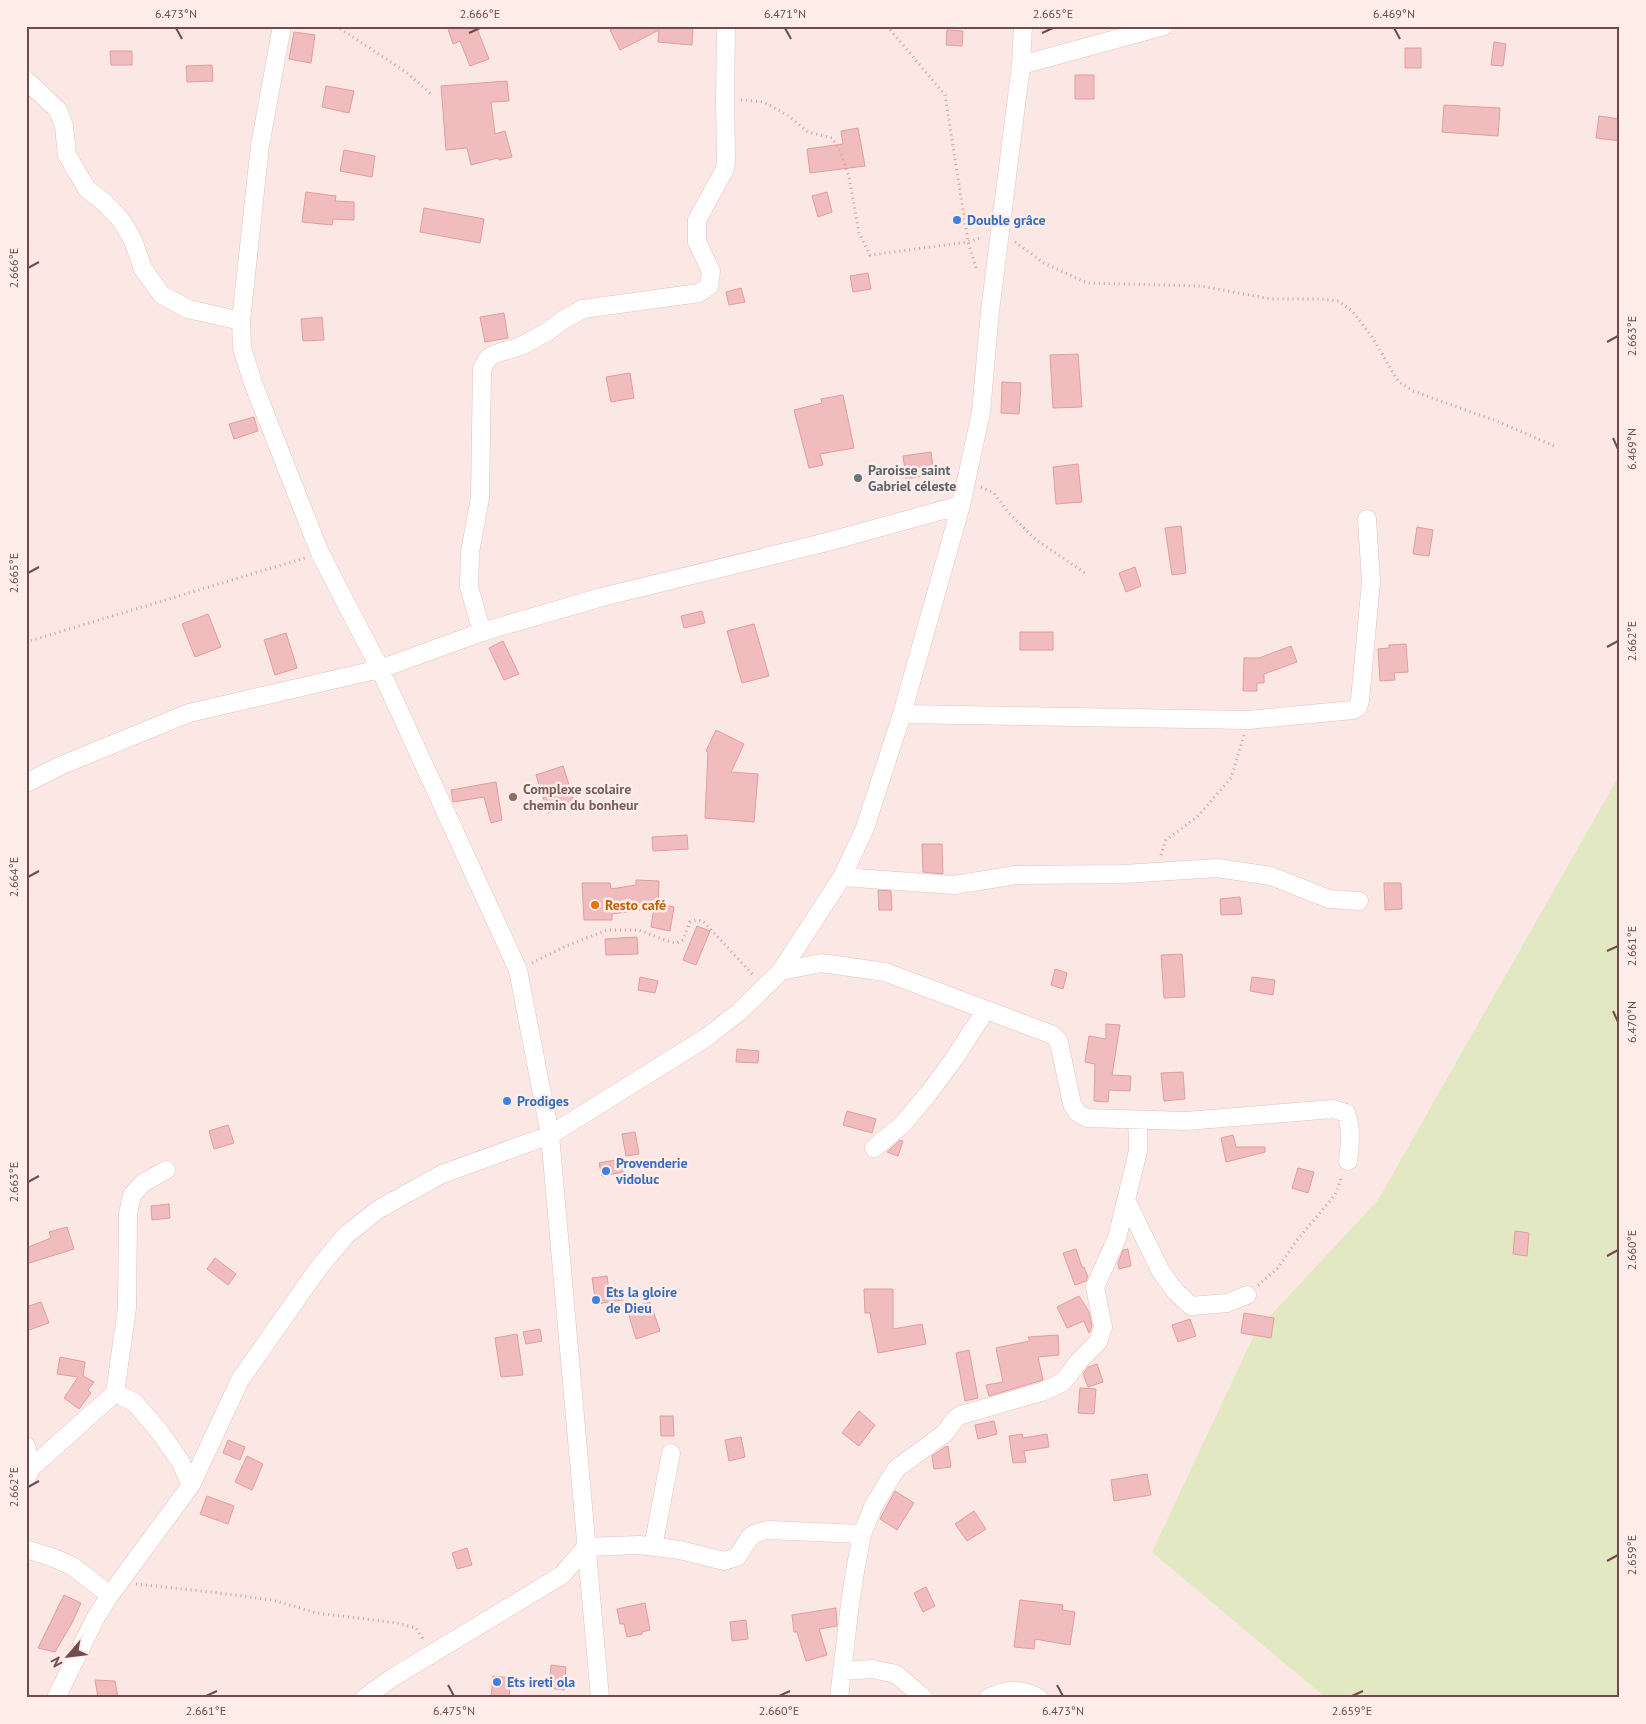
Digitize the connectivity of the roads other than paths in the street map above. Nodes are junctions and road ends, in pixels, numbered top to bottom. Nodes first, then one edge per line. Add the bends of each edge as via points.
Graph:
1 (282, 26) edge
2 (726, 26) edge
3 (1023, 26) edge
4 (1164, 26) edge
5 (1021, 65) junction
6 (26, 80) edge
7 (242, 320) junction
8 (961, 505) junction
9 (1367, 519) dead end
10 (482, 632) junction
11 (380, 669) junction
12 (902, 714) junction
13 (26, 783) edge
14 (842, 877) junction
15 (1359, 901) dead end
16 (781, 971) junction
17 (985, 1011) junction
18 (1135, 1120) junction
19 (550, 1135) junction
20 (874, 1148) dead end
21 (1348, 1161) road end
22 (166, 1170) dead end
23 (1126, 1200) junction
24 (1247, 1295) road end
25 (115, 1393) junction
26 (26, 1446) edge
27 (671, 1453) dead end
28 (28, 1473) edge
29 (191, 1485) junction
30 (862, 1534) junction
31 (586, 1547) junction
32 (653, 1547) junction
33 (26, 1549) edge
34 (562, 1575) junction
35 (590, 1585) junction
36 (114, 1589) junction
37 (843, 1671) junction
38 (56, 1698) edge
39 (364, 1698) edge
40 (600, 1698) edge
41 (839, 1698) edge
42 (924, 1698) edge
43 (988, 1698) edge
44 (1038, 1698) edge

1 - 7 street via 260,145
2 - 10 street via 726,161 697,220 698,242 711,271 709,286 699,292 583,309 521,346 488,358 482,369 480,498 470,552 469,587
3 - 5 street
4 - 5 street
5 - 8 street via 999,232 981,412
6 - 7 street via 58,110 64,126 66,156 87,189 121,220 133,240 143,269 162,295 188,309
7 - 11 street via 242,348 253,383 320,553
8 - 10 street via 602,597
8 - 12 street
9 - 12 street via 1371,582 1360,700 1353,710 1248,720
10 - 11 street
11 - 13 street via 189,713
11 - 19 street via 518,970
12 - 14 street via 865,828
14 - 15 street via 954,885 1016,875 1124,874 1217,868 1271,876 1329,899
14 - 16 street
16 - 17 street via 820,963 886,972
16 - 19 street via 739,1012 707,1037
17 - 18 street via 1058,1040 1072,1104 1078,1113 1087,1118
17 - 20 street via 928,1094 902,1126
18 - 21 street via 1186,1122 1333,1109 1346,1113 1350,1124
18 - 23 street via 1138,1151
19 - 29 street via 442,1174 379,1208 346,1235 317,1270 240,1380
19 - 31 street
22 - 25 street via 143,1183 132,1195 128,1214 127,1308
23 - 24 street via 1160,1270 1175,1291 1192,1306 1227,1303
23 - 30 street via 1117,1238 1096,1287 1103,1327 1098,1342 1063,1382 955,1419 946,1433 896,1469 874,1505
25 - 28 street
25 - 29 street via 134,1402 159,1431 180,1461
26 - 28 street
27 - 32 street
29 - 36 street
30 - 32 street via 755,1532 737,1557 724,1561
30 - 37 street
31 - 32 street
31 - 34 street
31 - 35 street
33 - 36 street via 72,1566
34 - 35 street
34 - 39 street
35 - 40 street
36 - 38 street via 96,1617
37 - 41 street
37 - 42 street via 872,1669 896,1674
43 - 44 street via 1001,1691 1026,1691

